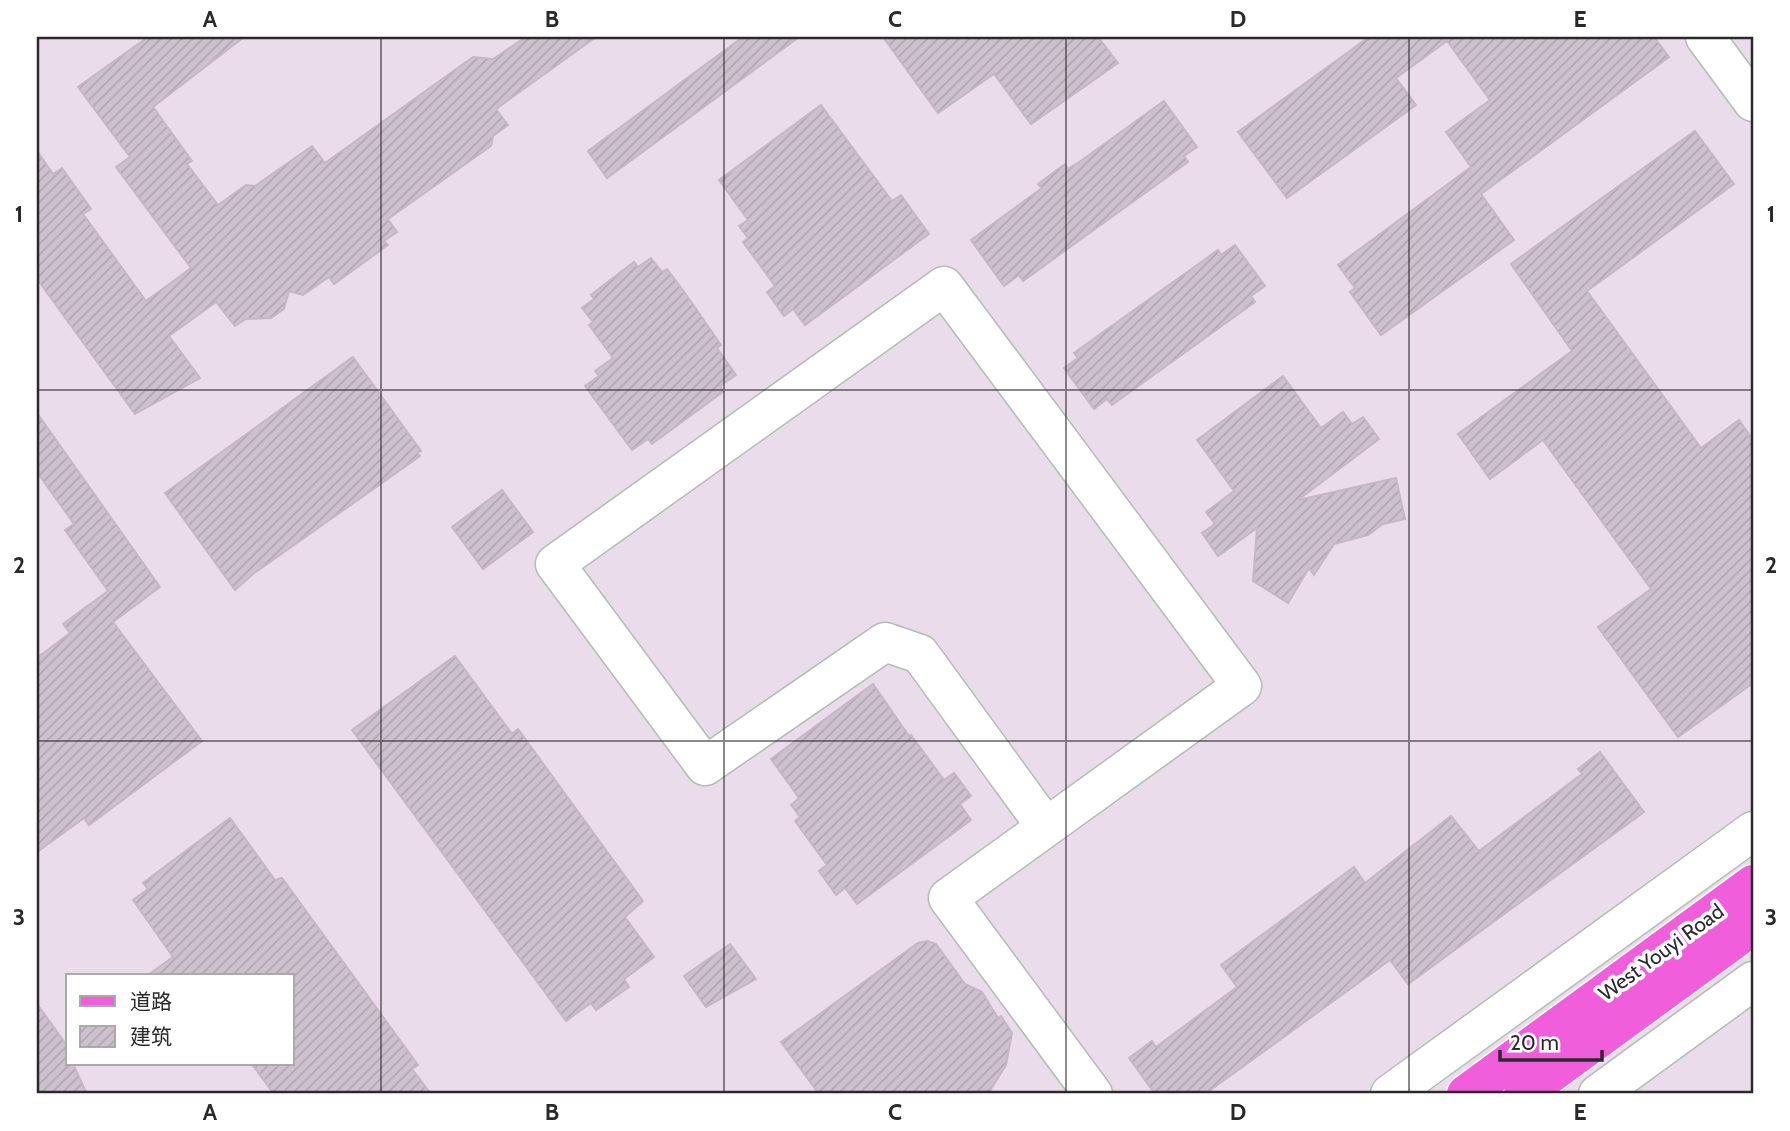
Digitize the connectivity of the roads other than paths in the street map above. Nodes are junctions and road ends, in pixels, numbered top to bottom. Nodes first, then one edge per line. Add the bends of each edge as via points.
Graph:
1 (1705, 37) edge
2 (1753, 102) edge
3 (1046, 827) junction
4 (1753, 831) edge
5 (1753, 884) edge
6 (1753, 926) edge
7 (1753, 981) edge
8 (1093, 1094) edge
9 (1390, 1094) edge
10 (1466, 1094) edge
11 (1523, 1094) edge
12 (1598, 1094) edge

1 - 2 street
3 - 3 street via 1241,686 944,286 555,564 705,766 884,642 920,654
3 - 8 street via 948,898
4 - 9 street
5 - 10 main road, West Youyi Road
6 - 11 main road, West Youyi Road
7 - 12 street

